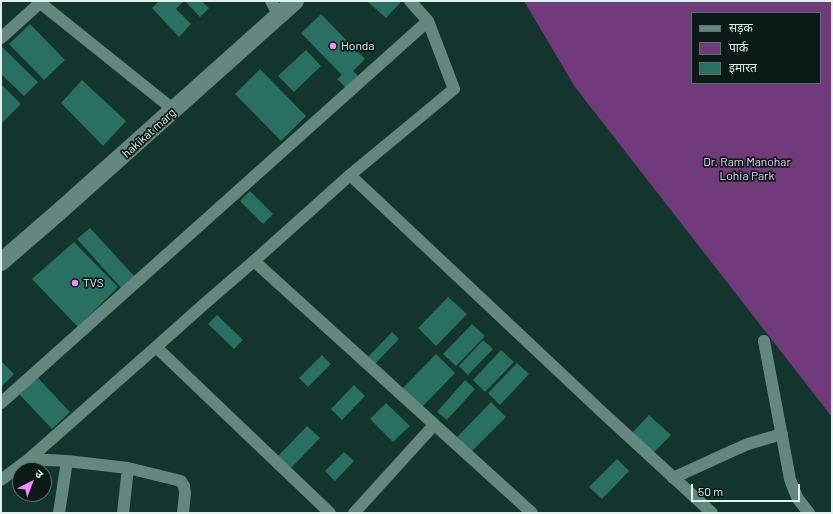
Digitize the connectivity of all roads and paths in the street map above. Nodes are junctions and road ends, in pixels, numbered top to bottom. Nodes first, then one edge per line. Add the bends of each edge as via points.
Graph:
1 (295, 1) edge
2 (410, 1) edge
3 (40, 2) edge
4 (275, 8) edge
5 (428, 21) junction
6 (1, 38) edge
7 (174, 110) junction
8 (350, 175) junction
9 (254, 261) junction
10 (1, 262) edge
11 (764, 341) dead end
12 (156, 347) junction
13 (1, 402) edge
14 (434, 425) junction
15 (782, 434) junction
16 (29, 459) junction
17 (67, 461) junction
18 (128, 468) junction
19 (673, 478) junction
20 (1, 480) edge
21 (59, 513) edge
22 (123, 513) edge
23 (183, 513) edge
24 (330, 513) edge
25 (354, 513) edge
26 (532, 513) edge
27 (712, 513) edge
28 (809, 513) edge

1 - 4 street, hakikat marg
2 - 5 street
3 - 6 street
3 - 7 street
4 - 7 street, hakikat marg
5 - 8 street via 454,89
5 - 13 street
7 - 10 street, hakikat marg
8 - 9 street
8 - 19 street
9 - 12 street
9 - 14 street
11 - 15 street
12 - 16 street
12 - 24 street
14 - 25 street
14 - 26 street
15 - 19 street via 748,444
15 - 28 street via 790,479 798,499
16 - 17 street
16 - 20 street
17 - 18 street
17 - 21 street
18 - 22 street
18 - 23 street via 181,481 185,493
19 - 27 street

